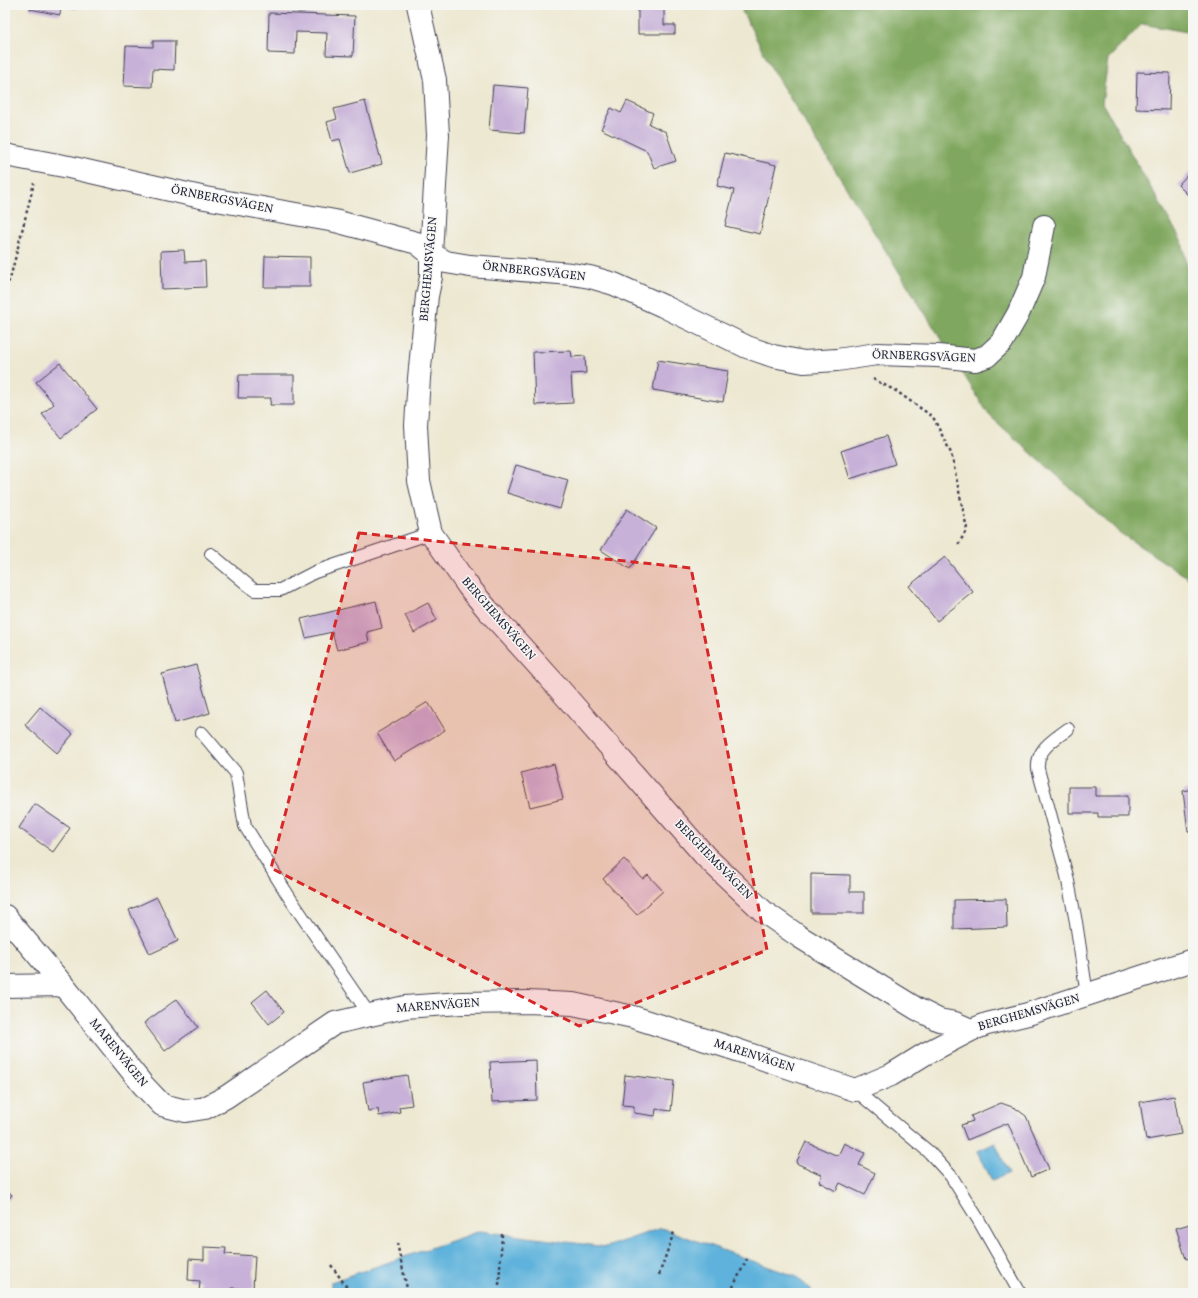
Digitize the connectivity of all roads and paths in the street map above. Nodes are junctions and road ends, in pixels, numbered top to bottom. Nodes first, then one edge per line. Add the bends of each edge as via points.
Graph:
1 (418, 5) edge
2 (5, 155) edge
3 (39, 162) junction
4 (1044, 226) dead end
5 (431, 254) junction
6 (5, 288) edge
7 (870, 377) dead end
8 (431, 533) junction
9 (957, 547) dead end
10 (211, 554) dead end
11 (1068, 729) dead end
12 (202, 733) dead end
13 (5, 916) edge
14 (1193, 960) edge
15 (63, 985) junction
16 (5, 986) edge
17 (1087, 996) junction
18 (369, 1014) junction
19 (971, 1030) junction
20 (855, 1090) junction
21 (674, 1232) dead end
22 (502, 1234) dead end
23 (397, 1243) dead end
24 (747, 1259) dead end
25 (331, 1265) dead end
26 (659, 1275) dead end
27 (499, 1285) dead end
28 (351, 1293) edge
29 (408, 1293) edge
30 (730, 1293) edge
31 (1020, 1293) edge

1 - 5 street, BERGHEMSVÄGEN via 435,80 438,135
2 - 3 street, ÖRNBERGSVÄGEN
3 - 5 street, ÖRNBERGSVÄGEN via 205,198 335,221 417,243
3 - 6 path via 10,279
4 - 5 street, ÖRNBERGSVÄGEN via 1034,277 1018,314 1002,342 987,356 975,360 877,354 804,362 773,356 747,347 614,284 572,274 470,266 446,262
5 - 8 street, BERGHEMSVÄGEN via 416,425 418,481
7 - 9 path via 896,391 933,417 951,453 967,529
8 - 10 lane via 316,572 280,590 254,590
8 - 19 street, BERGHEMSVÄGEN via 486,609 706,857 764,912 917,1009 939,1020
11 - 17 lane, BERGHEMSVÄGEN via 1048,744 1037,761 1075,914
12 - 18 lane via 236,773 245,826 289,897
13 - 15 street, MARENVÄGEN
14 - 17 street, BERGHEMSVÄGEN
15 - 16 street
15 - 18 street, MARENVÄGEN via 162,1105 186,1111 205,1108 226,1097 335,1023
17 - 19 street, BERGHEMSVÄGEN
18 - 20 street, MARENVÄGEN via 404,1007 461,1003 573,1004 640,1020
19 - 20 street via 891,1075
20 - 31 lane, MARENVÄGEN via 929,1152 951,1176
21 - 26 path
22 - 27 path
23 - 29 path
24 - 30 path
25 - 28 path

